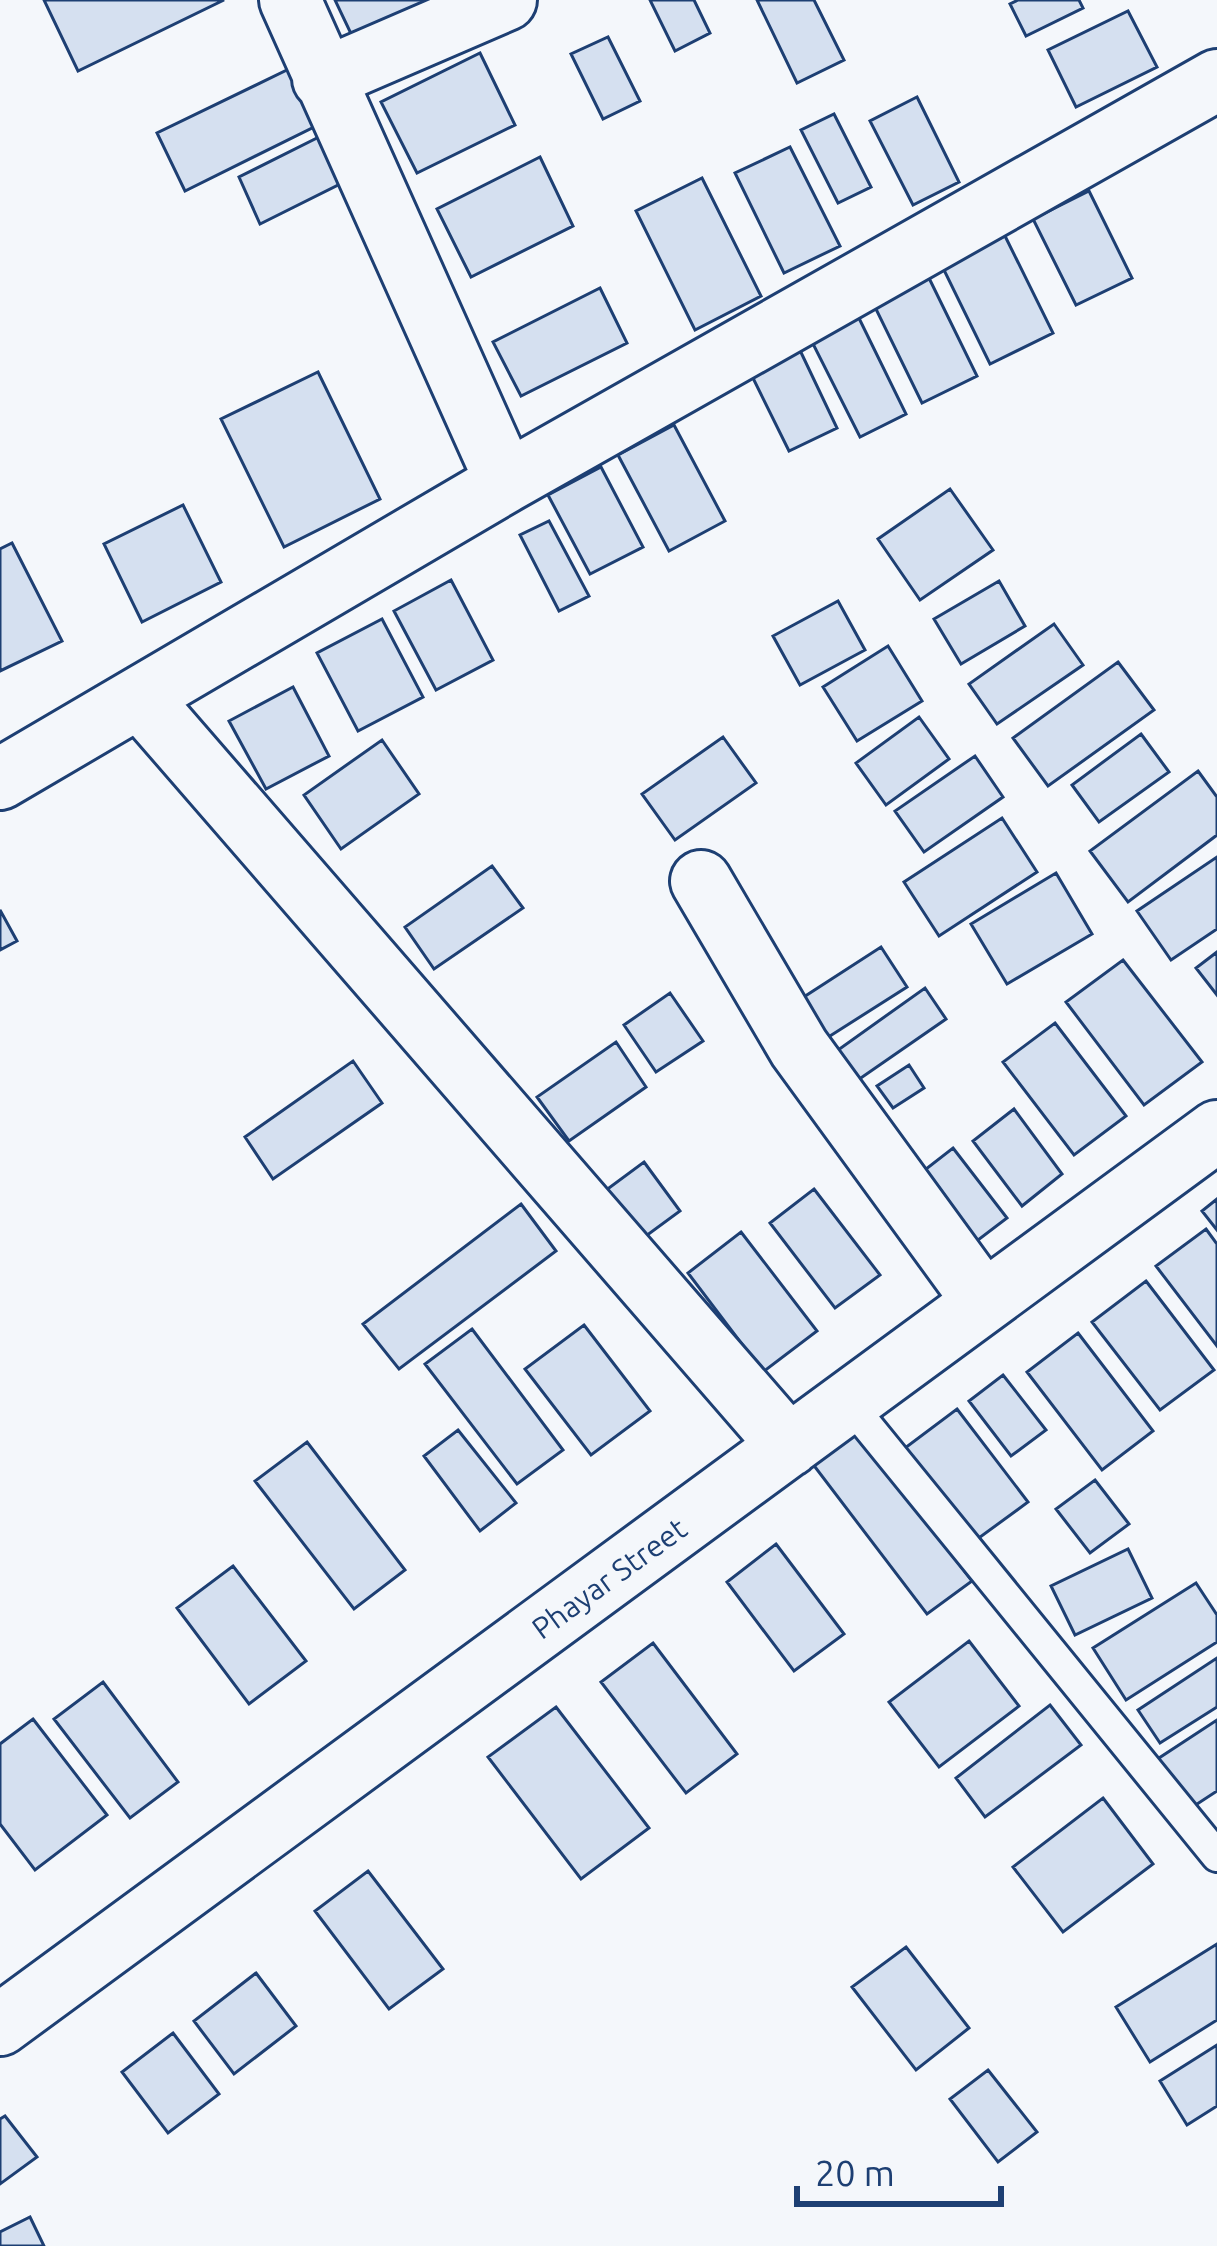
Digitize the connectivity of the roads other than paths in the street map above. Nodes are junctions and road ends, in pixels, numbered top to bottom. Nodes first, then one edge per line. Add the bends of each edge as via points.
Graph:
1 (290, 0) edge
2 (506, 0) edge
3 (323, 79) junction
4 (1217, 80) edge
5 (506, 482) junction
6 (140, 698) junction
7 (0, 779) edge
8 (701, 881) dead end
9 (1217, 1131) edge
10 (984, 1302) junction
11 (848, 1402) junction
12 (789, 1446) junction
13 (1217, 1856) edge
14 (0, 2025) edge

1 - 3 street
2 - 3 street
3 - 5 street
4 - 5 street
5 - 6 street
6 - 7 street
6 - 12 street
8 - 10 street via 800,1048
9 - 10 street, Phayar Street
10 - 11 street, Phayar Street
11 - 12 street, Phayar Street
11 - 13 lane
12 - 14 street, Phayar Street

